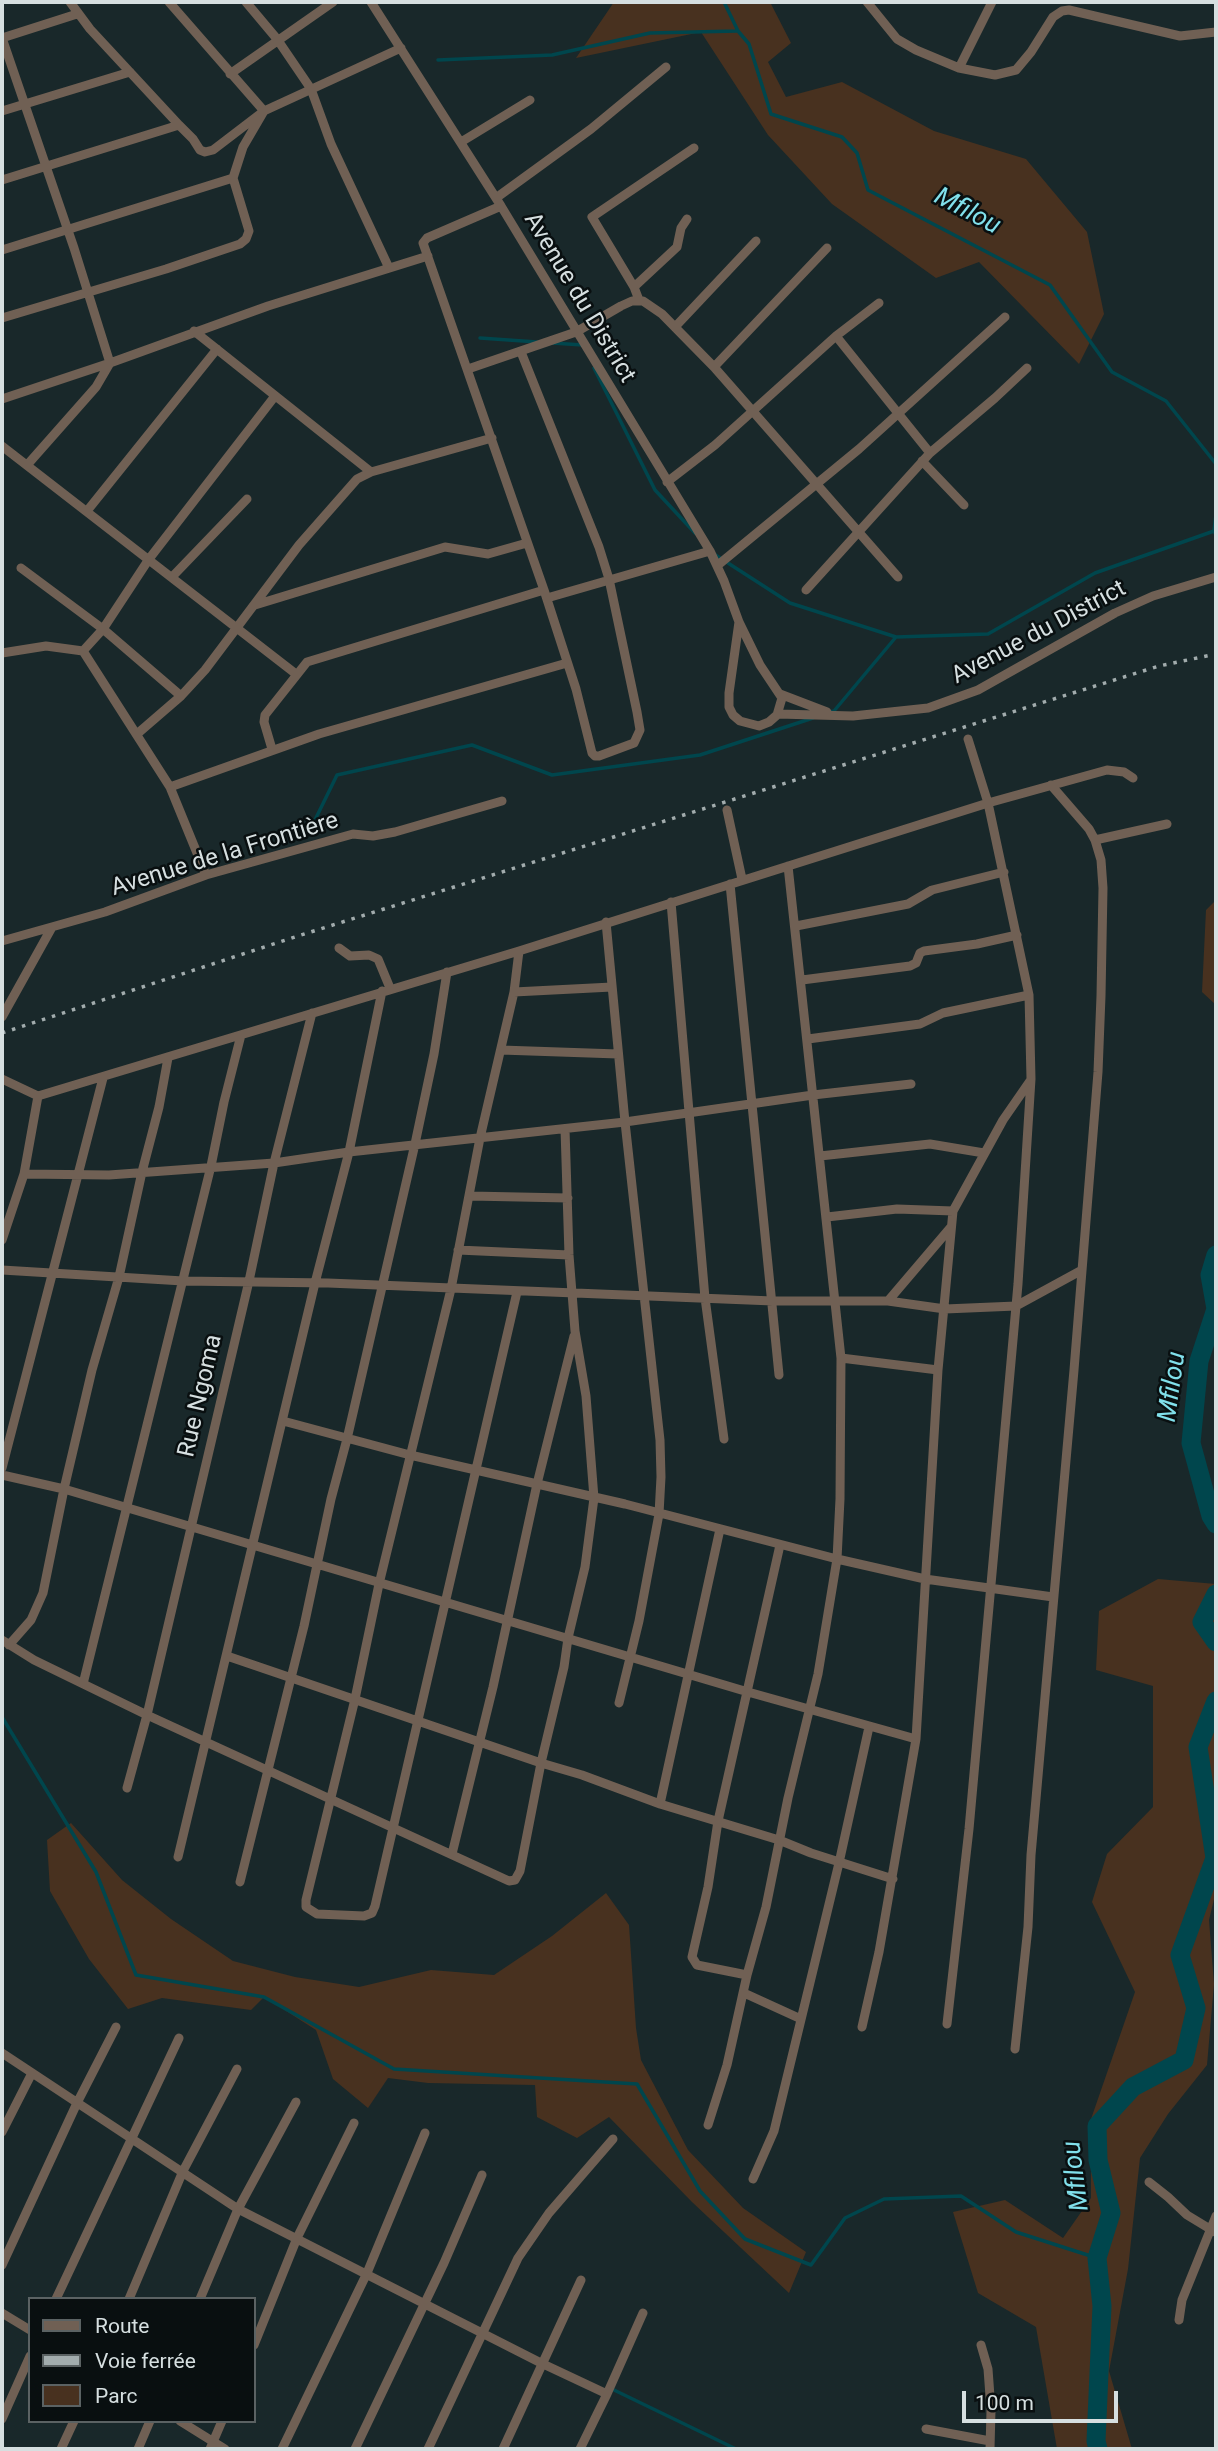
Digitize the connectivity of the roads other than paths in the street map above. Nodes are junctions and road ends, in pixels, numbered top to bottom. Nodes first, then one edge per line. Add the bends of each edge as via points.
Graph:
1 (70, 2) edge
2 (169, 2) edge
3 (246, 2) edge
4 (332, 2) edge
5 (371, 2) edge
6 (867, 2) edge
7 (992, 2) edge
8 (77, 14) junction
9 (1216, 33) edge
10 (2, 38) edge
11 (278, 39) junction
12 (401, 48) junction
13 (666, 68) dead end
14 (959, 68) junction
15 (130, 72) junction
16 (230, 74) junction
17 (311, 89) junction
18 (530, 100) dead end
19 (24, 104) junction
20 (2, 111) edge
21 (264, 111) junction
22 (179, 125) junction
23 (461, 142) junction
24 (694, 148) dead end
25 (46, 166) junction
26 (233, 178) junction
27 (2, 180) edge
28 (499, 202) junction
29 (687, 219) dead end
30 (68, 231) junction
31 (757, 241) dead end
32 (827, 248) dead end
33 (2, 250) edge
34 (428, 256) junction
35 (389, 268) junction
36 (634, 287) junction
37 (88, 291) junction
38 (639, 300) junction
39 (879, 303) dead end
40 (1005, 317) dead end
41 (2, 318) edge
42 (675, 327) junction
43 (194, 331) junction
44 (576, 332) junction
45 (836, 336) junction
46 (217, 349) junction
47 (521, 352) junction
48 (110, 363) junction
49 (714, 367) junction
50 (1027, 368) dead end
51 (468, 369) junction
52 (275, 396) junction
53 (2, 399) edge
54 (754, 411) junction
55 (898, 414) junction
56 (492, 438) junction
57 (2, 446) edge
58 (930, 453) junction
59 (922, 461) junction
60 (28, 464) junction
61 (371, 472) junction
62 (667, 482) junction
63 (817, 484) junction
64 (247, 499) dead end
65 (964, 505) dead end
66 (87, 511) junction
67 (858, 532) junction
68 (527, 543) junction
69 (710, 551) junction
70 (149, 559) junction
71 (718, 565) junction
72 (21, 568) dead end
73 (172, 577) junction
74 (898, 577) dead end
75 (1216, 577) edge
76 (609, 579) junction
77 (806, 590) dead end
78 (545, 594) junction
79 (255, 605) junction
80 (739, 622) junction
81 (103, 629) junction
82 (238, 629) junction
83 (83, 651) junction
84 (2, 653) edge
85 (568, 663) junction
86 (296, 674) junction
87 (780, 694) junction
88 (181, 696) junction
89 (778, 714) junction
90 (835, 715) junction
91 (137, 734) junction
92 (968, 739) dead end
93 (272, 749) junction
94 (1133, 778) dead end
95 (1051, 785) junction
96 (170, 787) junction
97 (502, 801) dead end
98 (988, 803) junction
99 (727, 810) dead end
100 (1167, 824) dead end
101 (1095, 840) junction
102 (788, 866) junction
103 (1004, 872) junction
104 (206, 875) junction
105 (742, 879) junction
106 (730, 884) junction
107 (671, 902) junction
108 (606, 922) junction
109 (796, 926) junction
110 (51, 929) junction
111 (1017, 935) junction
112 (2, 941) edge
113 (340, 948) dead end
114 (519, 951) junction
115 (447, 972) junction
116 (802, 981) junction
117 (612, 987) junction
118 (386, 990) junction
119 (514, 992) junction
120 (1028, 995) junction
121 (312, 1013) junction
122 (2, 1017) edge
123 (241, 1035) junction
124 (808, 1039) junction
125 (501, 1050) junction
126 (618, 1054) junction
127 (168, 1058) junction
128 (103, 1078) junction
129 (2, 1079) edge
130 (1031, 1079) junction
131 (911, 1084) dead end
132 (813, 1095) junction
133 (38, 1096) junction
134 (751, 1105) junction
135 (689, 1114) junction
136 (625, 1122) junction
137 (565, 1129) junction
138 (480, 1138) junction
139 (415, 1144) junction
140 (349, 1152) junction
141 (984, 1153) junction
142 (820, 1156) junction
143 (274, 1163) junction
144 (211, 1166) junction
145 (142, 1172) junction
146 (24, 1174) junction
147 (77, 1176) junction
148 (470, 1196) junction
149 (568, 1198) junction
150 (953, 1211) junction
151 (827, 1217) junction
152 (951, 1227) junction
153 (2, 1240) edge
154 (458, 1251) junction
155 (569, 1255) junction
156 (2, 1270) edge
157 (1082, 1270) junction
158 (53, 1272) junction
159 (119, 1277) junction
160 (183, 1281) junction
161 (249, 1281) junction
162 (315, 1283) junction
163 (382, 1286) junction
164 (451, 1289) junction
165 (517, 1292) junction
166 (573, 1294) junction
167 (644, 1296) junction
168 (705, 1298) junction
169 (773, 1301) junction
170 (835, 1301) junction
171 (888, 1301) junction
172 (1016, 1306) junction
173 (945, 1309) junction
174 (575, 1331) junction
175 (841, 1358) junction
176 (938, 1370) junction
177 (779, 1375) dead end
178 (283, 1421) junction
179 (348, 1439) junction
180 (724, 1439) dead end
181 (410, 1455) junction
182 (2, 1468) edge
183 (475, 1469) junction
184 (2, 1475) edge
185 (537, 1484) junction
186 (64, 1489) junction
187 (594, 1498) junction
188 (126, 1508) junction
189 (659, 1514) junction
190 (190, 1527) junction
191 (720, 1529) junction
192 (780, 1545) junction
193 (252, 1546) junction
194 (837, 1559) junction
195 (317, 1565) junction
196 (925, 1579) junction
197 (379, 1584) junction
198 (991, 1590) junction
199 (1054, 1597) junction
200 (445, 1602) junction
201 (507, 1621) junction
202 (568, 1638) junction
203 (5, 1642) edge
204 (227, 1656) junction
205 (630, 1658) junction
206 (687, 1674) junction
207 (290, 1677) junction
208 (83, 1684) junction
209 (748, 1692) junction
210 (355, 1699) junction
211 (619, 1703) dead end
212 (809, 1710) junction
213 (147, 1715) junction
214 (417, 1720) junction
215 (869, 1727) junction
216 (916, 1739) junction
217 (206, 1742) junction
218 (480, 1742) junction
219 (541, 1763) junction
220 (267, 1771) junction
221 (127, 1788) dead end
222 (330, 1799) junction
223 (660, 1804) junction
224 (718, 1821) junction
225 (394, 1827) junction
226 (779, 1840) junction
227 (452, 1854) junction
228 (178, 1857) dead end
229 (839, 1863) junction
230 (893, 1879) junction
231 (240, 1882) dead end
232 (747, 1975) junction
233 (744, 1993) junction
234 (801, 2019) junction
235 (947, 2024) dead end
236 (116, 2027) dead end
237 (862, 2027) dead end
238 (179, 2038) dead end
239 (1015, 2049) dead end
240 (2, 2053) edge
241 (237, 2069) dead end
242 (32, 2073) junction
243 (296, 2102) dead end
244 (77, 2103) junction
245 (354, 2123) dead end
246 (708, 2125) dead end
247 (2, 2132) edge
248 (425, 2133) dead end
249 (132, 2139) junction
250 (613, 2139) dead end
251 (183, 2171) junction
252 (482, 2175) dead end
253 (753, 2179) dead end
254 (1149, 2182) dead end
255 (238, 2209) junction
256 (1216, 2216) edge
257 (1214, 2232) edge
258 (297, 2238) junction
259 (2, 2265) edge
260 (367, 2273) junction
261 (581, 2280) dead end
262 (57, 2297) edge
263 (130, 2297) edge
264 (201, 2297) edge
265 (425, 2302) junction
266 (2, 2313) edge
267 (643, 2313) dead end
268 (1179, 2320) dead end
269 (28, 2329) edge
270 (483, 2334) junction
271 (256, 2340) edge
272 (981, 2346) dead end
273 (28, 2360) edge
274 (541, 2363) junction
275 (607, 2394) junction
276 (2, 2419) edge
277 (73, 2423) edge
278 (148, 2423) edge
279 (182, 2423) edge
280 (221, 2423) edge
281 (926, 2429) dead end
282 (990, 2445) edge
283 (211, 2446) edge
284 (61, 2449) edge
285 (138, 2449) edge
286 (225, 2449) edge
287 (282, 2449) edge
288 (355, 2449) edge
289 (428, 2449) edge
290 (503, 2449) edge
291 (580, 2449) edge

1 - 8 street
2 - 16 street
3 - 11 street
4 - 11 street
5 - 12 street, Avenue du District
6 - 14 street via 897,39
7 - 14 street
8 - 10 street
8 - 15 street
9 - 14 street via 1180,36 1069,10 1053,17 1016,70 995,75
10 - 19 street
11 - 16 street
11 - 17 street
12 - 17 street
12 - 23 street, Avenue du District
13 - 28 street
15 - 19 street
15 - 22 street
16 - 21 street
17 - 21 street
17 - 35 street via 331,144
18 - 23 street
19 - 20 street
19 - 25 street
21 - 22 street via 205,152
21 - 26 street via 243,146
22 - 25 street
23 - 28 street, Avenue du District
24 - 36 street via 592,217
25 - 27 street
25 - 30 street
26 - 30 street
26 - 37 street via 249,231 240,244
28 - 34 street via 424,239
28 - 44 street, Avenue du District
29 - 36 street via 677,247
30 - 33 street
30 - 37 street
31 - 42 street
32 - 49 street
34 - 35 street
34 - 51 street
35 - 43 street
36 - 38 street
37 - 41 street
37 - 48 street
38 - 42 street
38 - 44 street
39 - 45 street
40 - 55 street
42 - 49 street
43 - 46 street
43 - 48 street
44 - 47 street
44 - 62 street, Avenue du District
45 - 54 street
45 - 55 street
46 - 52 street
46 - 66 street
47 - 51 street
47 - 76 street
48 - 53 street
48 - 60 street via 96,387
49 - 54 street
50 - 58 street
51 - 56 street
52 - 61 street
52 - 70 street
54 - 62 street
54 - 63 street
55 - 58 street
55 - 63 street
56 - 61 street
56 - 68 street
57 - 60 street
58 - 59 street
59 - 65 street
59 - 67 street
60 - 66 street
61 - 79 street via 357,479 299,545
62 - 69 street, Avenue du District
63 - 67 street
63 - 71 street
64 - 73 street
66 - 70 street
67 - 74 street
67 - 77 street
68 - 78 street
68 - 79 street via 488,554 444,547
69 - 71 street, Avenue du District
69 - 76 street
70 - 73 street
70 - 81 street
71 - 80 street, Avenue du District
72 - 81 street
73 - 82 street
75 - 90 street, Avenue du District via 1115,613 950,701 883,714
76 - 78 street
76 - 85 street via 640,730 635,744 594,756
78 - 85 street
78 - 86 street via 310,661
79 - 82 street
80 - 87 street, Avenue du District
80 - 89 street, Avenue du District via 729,693 733,715 759,726
81 - 83 street
81 - 88 street
82 - 86 street
82 - 88 street
83 - 84 street via 46,646
83 - 91 street
85 - 93 street
86 - 93 street via 265,715
87 - 89 street
87 - 90 street, Avenue du District
88 - 91 street
89 - 90 street, Avenue du District
91 - 96 street
92 - 98 street
93 - 96 street
94 - 95 street via 1107,770
95 - 98 street
95 - 101 street
96 - 104 street
97 - 104 street, Avenue de la Frontière via 373,836 353,834
98 - 102 street
98 - 103 street
99 - 105 street
100 - 101 street
101 - 157 street via 1103,888 1101,996
102 - 105 street
102 - 109 street
103 - 109 street via 932,890 908,904
103 - 111 street
104 - 110 street, Avenue de la Frontière
105 - 106 street
106 - 107 street
106 - 134 street
107 - 108 street
107 - 135 street
108 - 114 street
108 - 117 street
109 - 116 street
110 - 112 street, Avenue de la Frontière
110 - 122 street
111 - 116 street via 924,951 911,967
111 - 120 street
113 - 118 street via 350,956 378,959
114 - 115 street
114 - 119 street
115 - 118 street
115 - 139 street
116 - 124 street
117 - 119 street
117 - 126 street
118 - 121 street
118 - 140 street
119 - 125 street
120 - 124 street via 943,1013 920,1024
120 - 130 street
121 - 123 street
121 - 143 street, Rue Ngoma
123 - 127 street
123 - 144 street
124 - 132 street
125 - 126 street
125 - 138 street
126 - 136 street
127 - 128 street
127 - 145 street
128 - 133 street
128 - 147 street
129 - 133 street
130 - 141 street
130 - 172 street
131 - 132 street
132 - 134 street
132 - 142 street
133 - 146 street
134 - 135 street
134 - 169 street
135 - 136 street
135 - 168 street
136 - 137 street
136 - 167 street
137 - 138 street
137 - 149 street
138 - 139 street
138 - 148 street
139 - 140 street
139 - 163 street
140 - 143 street
140 - 162 street
141 - 142 street via 930,1144
141 - 150 street
142 - 151 street
143 - 144 street
143 - 161 street, Rue Ngoma
144 - 145 street
144 - 160 street
145 - 147 street
145 - 159 street
146 - 147 street
146 - 153 street
147 - 158 street
148 - 149 street
148 - 154 street
149 - 155 street
150 - 151 street via 897,1209
150 - 152 street
151 - 170 street
152 - 171 street
152 - 173 street
154 - 155 street
154 - 164 street
155 - 166 street
156 - 158 street
157 - 172 street
157 - 199 street
158 - 159 street
158 - 182 street
159 - 160 street
159 - 186 street
160 - 161 street
160 - 188 street
161 - 162 street
161 - 190 street, Rue Ngoma
162 - 163 street
162 - 178 street
163 - 164 street
163 - 179 street
164 - 165 street
164 - 181 street
165 - 166 street
165 - 183 street
166 - 167 street
166 - 174 street
167 - 168 street
167 - 189 street via 660,1440
168 - 169 street
168 - 180 street
169 - 170 street
169 - 177 street
170 - 171 street
170 - 175 street
171 - 173 street
172 - 173 street
172 - 198 street
173 - 176 street
174 - 185 street
174 - 187 street via 586,1396
175 - 176 street
175 - 194 street
176 - 196 street
178 - 179 street
178 - 193 street
179 - 181 street
179 - 195 street
181 - 183 street
181 - 197 street
183 - 185 street
183 - 200 street
184 - 186 street
185 - 187 street
185 - 201 street
186 - 188 street
186 - 203 street via 43,1592 31,1620
187 - 189 street
187 - 202 street via 585,1567
188 - 190 street
188 - 208 street
189 - 191 street
189 - 205 street
190 - 193 street
190 - 213 street, Rue Ngoma
191 - 192 street
191 - 206 street
192 - 194 street
192 - 209 street
193 - 195 street
193 - 204 street
194 - 196 street
194 - 212 street
195 - 197 street
195 - 207 street
196 - 198 street
196 - 216 street
197 - 200 street
197 - 210 street
198 - 199 street
198 - 235 street
199 - 239 street
200 - 201 street
200 - 214 street
201 - 202 street
201 - 218 street
202 - 205 street
202 - 219 street
203 - 208 street
204 - 207 street
204 - 217 street
205 - 206 street
205 - 211 street
206 - 209 street
206 - 223 street
207 - 210 street
207 - 220 street
208 - 213 street
209 - 212 street
209 - 224 street
210 - 214 street
210 - 222 street
212 - 215 street
212 - 226 street
213 - 217 street
213 - 221 street, Rue Ngoma
214 - 218 street
214 - 225 street
215 - 216 street
215 - 229 street
216 - 230 street
217 - 220 street
217 - 228 street
218 - 219 street
218 - 227 street
219 - 223 street
219 - 227 street via 515,1880
220 - 222 street
220 - 231 street
222 - 225 street
222 - 225 street via 306,1900 310,1911 372,1913
223 - 224 street
224 - 226 street
224 - 232 street via 692,1957 697,1965
225 - 227 street
226 - 229 street
226 - 232 street
229 - 230 street
229 - 234 street
230 - 237 street
232 - 233 street
233 - 234 street
233 - 246 street
234 - 253 street via 774,2131
236 - 244 street
238 - 249 street
240 - 242 street
241 - 251 street
242 - 244 street
242 - 247 street
243 - 255 street
244 - 249 street
244 - 259 street
245 - 258 street
248 - 260 street
249 - 251 street
249 - 262 street
250 - 270 street via 549,2213 518,2258
251 - 255 street
251 - 263 street
252 - 265 street
254 - 257 street
255 - 258 street
255 - 264 street
256 - 257 street
257 - 268 street via 1182,2300
258 - 260 street
258 - 271 street
260 - 265 street
260 - 287 street
261 - 274 street
265 - 270 street
265 - 288 street
266 - 269 street
267 - 275 street
270 - 274 street
270 - 289 street
272 - 282 street via 988,2369
273 - 276 street
274 - 275 street
274 - 290 street
275 - 291 street
277 - 284 street
278 - 285 street
279 - 283 street
280 - 283 street
281 - 282 street
283 - 286 street

